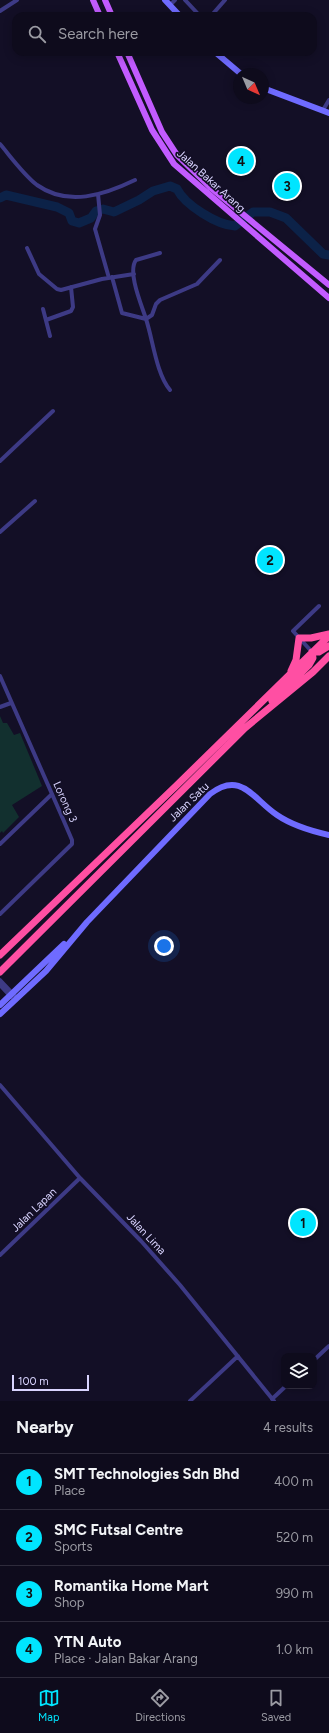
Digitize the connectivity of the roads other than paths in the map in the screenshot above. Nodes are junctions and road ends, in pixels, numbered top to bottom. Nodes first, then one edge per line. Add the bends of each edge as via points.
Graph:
1 (17, 0) edge
2 (93, 0) edge
3 (105, 0) edge
4 (175, 0) edge
5 (185, 0) edge
6 (226, 0) edge
7 (167, 2) edge
8 (0, 11) edge
9 (98, 12) edge
10 (110, 12) edge
11 (176, 12) edge
12 (196, 12) edge
13 (215, 12) edge
14 (119, 56) edge
15 (129, 56) edge
16 (220, 56) edge
17 (234, 68) edge
18 (269, 90) edge
19 (329, 100) edge
20 (322, 110) junction
21 (329, 113) edge
22 (0, 144) edge
23 (135, 180) dead end
24 (98, 194) junction
25 (27, 248) dead end
26 (160, 253) dead end
27 (220, 260) dead end
28 (134, 274) junction
29 (111, 277) junction
30 (329, 286) edge
31 (71, 288) junction
32 (329, 298) edge
33 (43, 309) dead end
34 (146, 318) junction
35 (46, 320) junction
36 (50, 336) dead end
37 (170, 390) dead end
38 (52, 411) dead end
39 (0, 461) edge
40 (35, 501) dead end
41 (0, 532) edge
42 (319, 606) dead end
43 (329, 635) edge
44 (299, 638) junction
45 (329, 646) edge
46 (312, 652) junction
47 (329, 656) edge
48 (290, 675) junction
49 (0, 676) edge
50 (11, 703) junction
51 (0, 707) edge
52 (245, 728) junction
53 (52, 794) junction
54 (329, 835) edge
55 (0, 844) edge
56 (0, 914) edge
57 (0, 955) edge
58 (0, 972) edge
59 (0, 980) edge
60 (0, 985) edge
61 (14, 997) junction
62 (0, 1005) edge
63 (0, 1014) edge
64 (0, 1085) edge
65 (80, 1178) junction
66 (0, 1255) edge
67 (329, 1346) edge
68 (238, 1356) junction
69 (317, 1357) edge
70 (283, 1389) edge
71 (273, 1400) edge
72 (190, 1401) edge

1 - 8 street
2 - 9 main road
3 - 10 main road
4 - 7 street
5 - 12 street
6 - 13 street
7 - 11 main road
14 - 32 main road, Jalan Bakar Arang via 152,130 168,156 189,178
15 - 30 main road, Jalan Bakar Arang via 155,118 173,149 194,172
16 - 17 main road
18 - 20 main road
19 - 20 street
20 - 21 main road
22 - 24 street via 38,185 72,198
23 - 24 street via 110,192
24 - 29 street via 100,215 95,229
25 - 31 street via 41,276 57,289
26 - 28 street via 136,260
27 - 34 street via 197,284 160,300 152,315
28 - 29 street
28 - 34 street via 138,299
29 - 31 street
29 - 34 street via 122,313
31 - 35 street via 71,311
33 - 35 street
34 - 37 street via 155,354
35 - 36 street
38 - 39 street
40 - 41 street
42 - 44 street via 293,631
43 - 44 highway
43 - 46 highway
44 - 46 street
44 - 48 highway via 296,660
45 - 46 highway via 322,651
46 - 48 highway
46 - 52 highway via 313,658 309,665
47 - 52 highway
48 - 57 highway
49 - 50 street, Lorong 3
50 - 51 street
50 - 53 street, Lorong 3
52 - 58 highway
53 - 55 street
53 - 56 street, Lorong 3 via 72,844
54 - 61 main road, Jalan Satu via 298,826 277,815 239,786 225,784 210,794 88,922 46,971
59 - 61 street
60 - 61 street
61 - 62 main road, Jalan Satu
61 - 63 main road, Jalan Satu
64 - 65 street, Jalan Lima
65 - 66 street, Jalan Lapan
65 - 68 street, Jalan Lima via 141,1241
67 - 69 street
68 - 71 street, Jalan Lima
68 - 72 street
70 - 71 street

